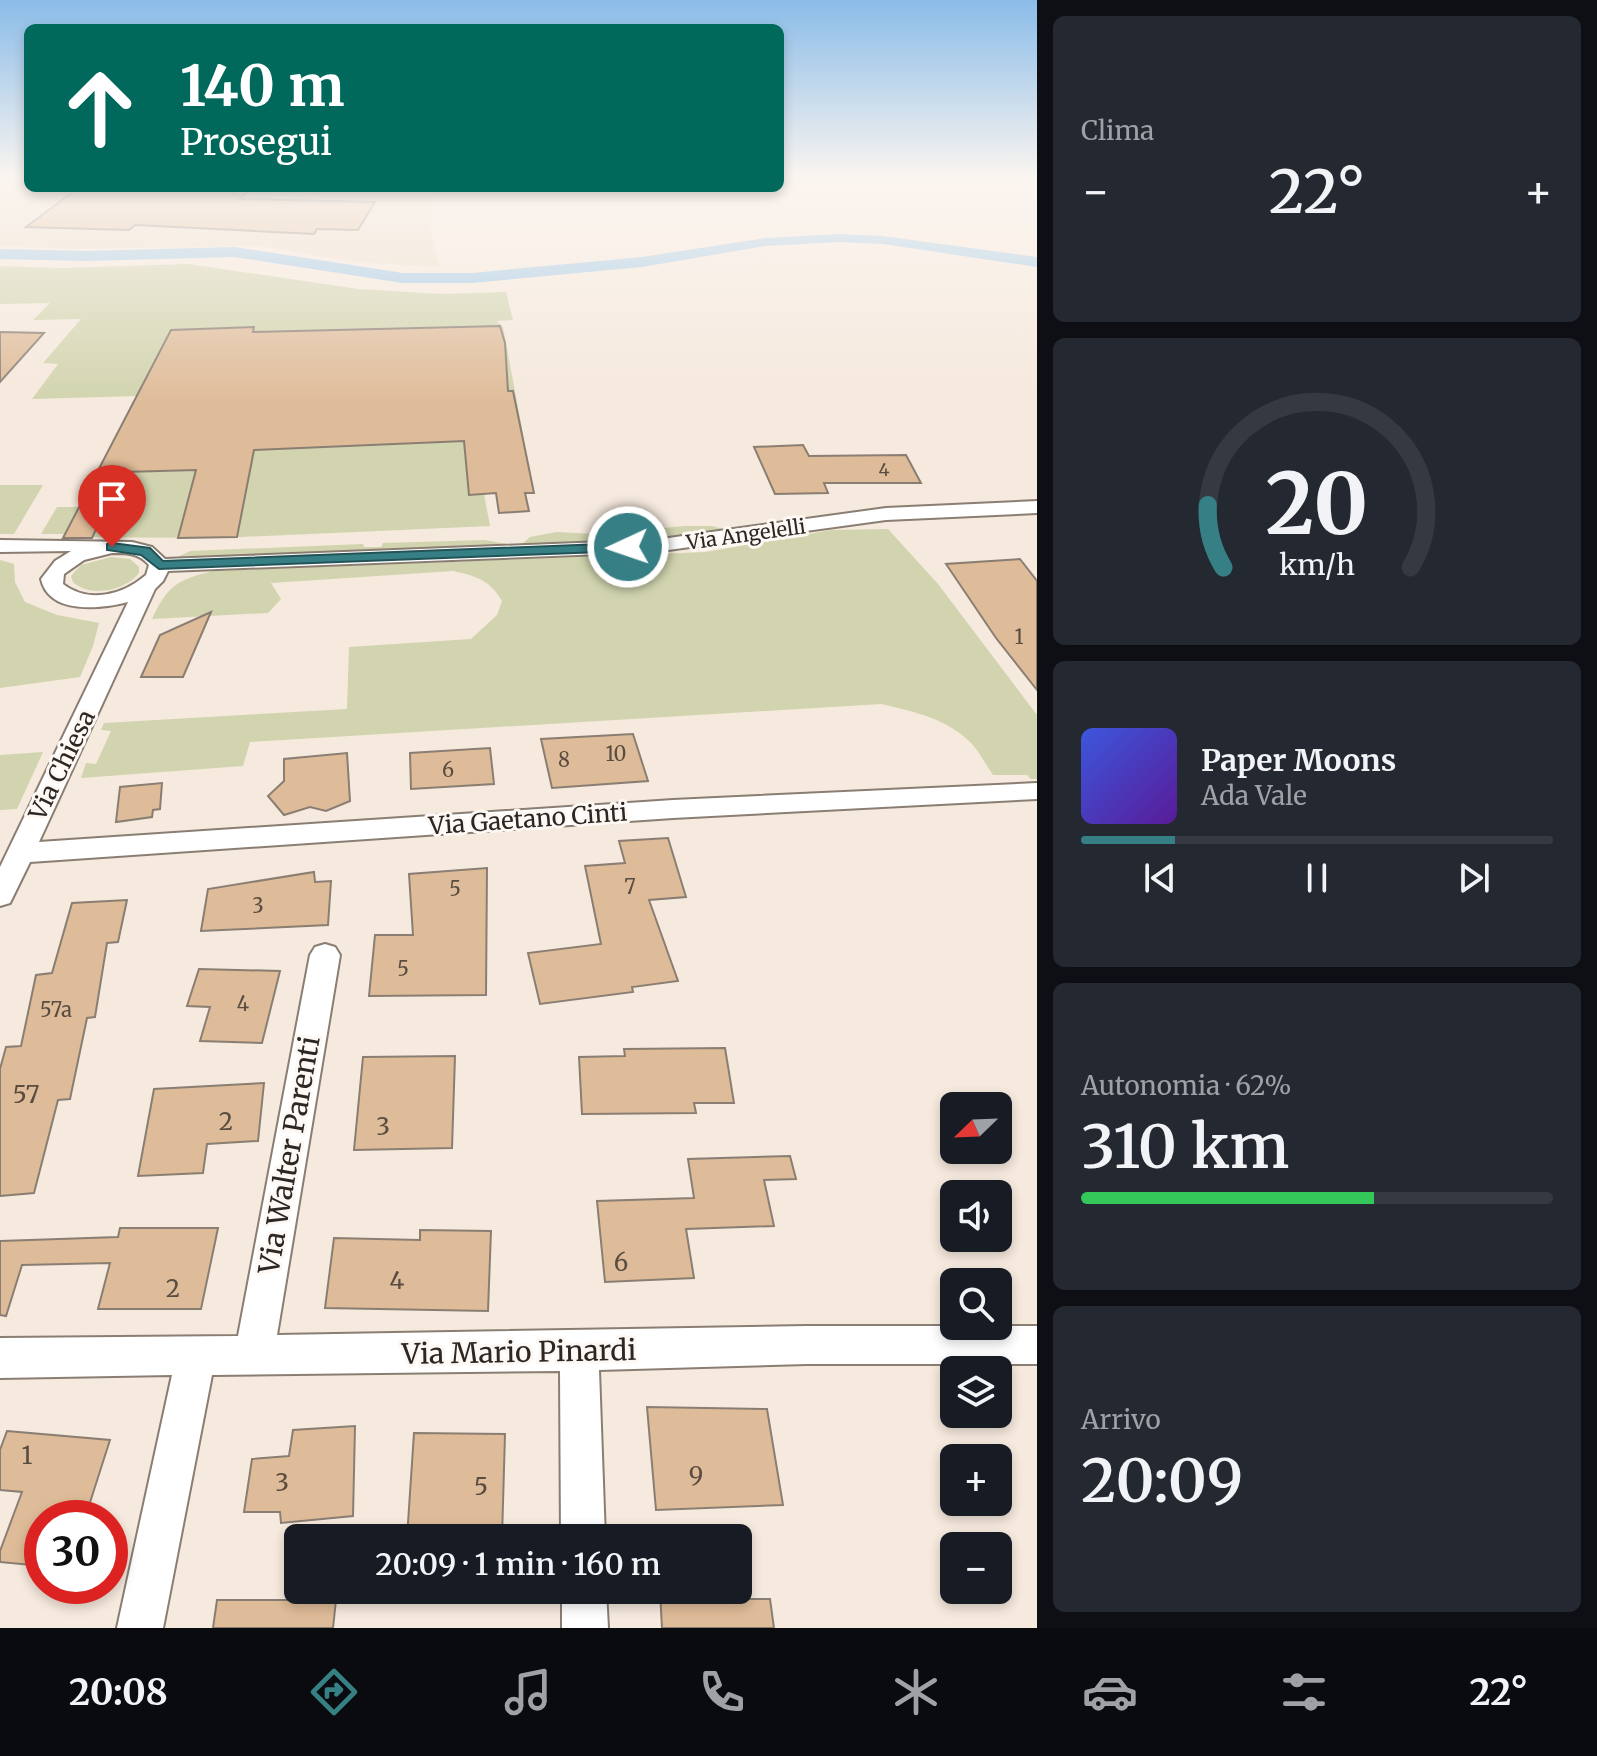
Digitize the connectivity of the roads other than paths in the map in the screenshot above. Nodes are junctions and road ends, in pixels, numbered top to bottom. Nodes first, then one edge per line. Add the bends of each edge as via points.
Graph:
1 (1037, 507) edge
2 (9, 546) edge
3 (112, 547) junction
4 (55, 571) junction
5 (154, 576) junction
6 (100, 601) junction
7 (124, 633) junction
8 (1037, 791) edge
9 (20, 853) junction
10 (0, 896) edge
11 (325, 955) dead end
12 (1037, 1345) edge
13 (579, 1351) junction
14 (254, 1355) junction
15 (196, 1356) junction
16 (0, 1358) edge
17 (583, 1524) edge
18 (584, 1604) edge
19 (140, 1628) edge
20 (585, 1628) edge

1 - 5 street, Via Angelelli via 886,514 654,546 214,565
2 - 3 street
2 - 4 street via 27,549
3 - 4 street via 78,555
3 - 5 street via 153,555
4 - 6 street via 51,579 59,594
5 - 6 street, Via Angelelli via 118,598
5 - 7 street, Via Chiesa
6 - 7 street via 119,615
7 - 9 street, Via Chiesa
8 - 9 street, Via Gaetano Cinti via 673,809
9 - 10 street, Via Chiesa
11 - 14 street, Via Walter Parenti
12 - 13 street, Via Mario Pinardi
13 - 14 street, Via Mario Pinardi
13 - 17 street
14 - 15 street, Via Mario Pinardi
15 - 16 street, Via Mario Pinardi
15 - 19 street
18 - 20 street

